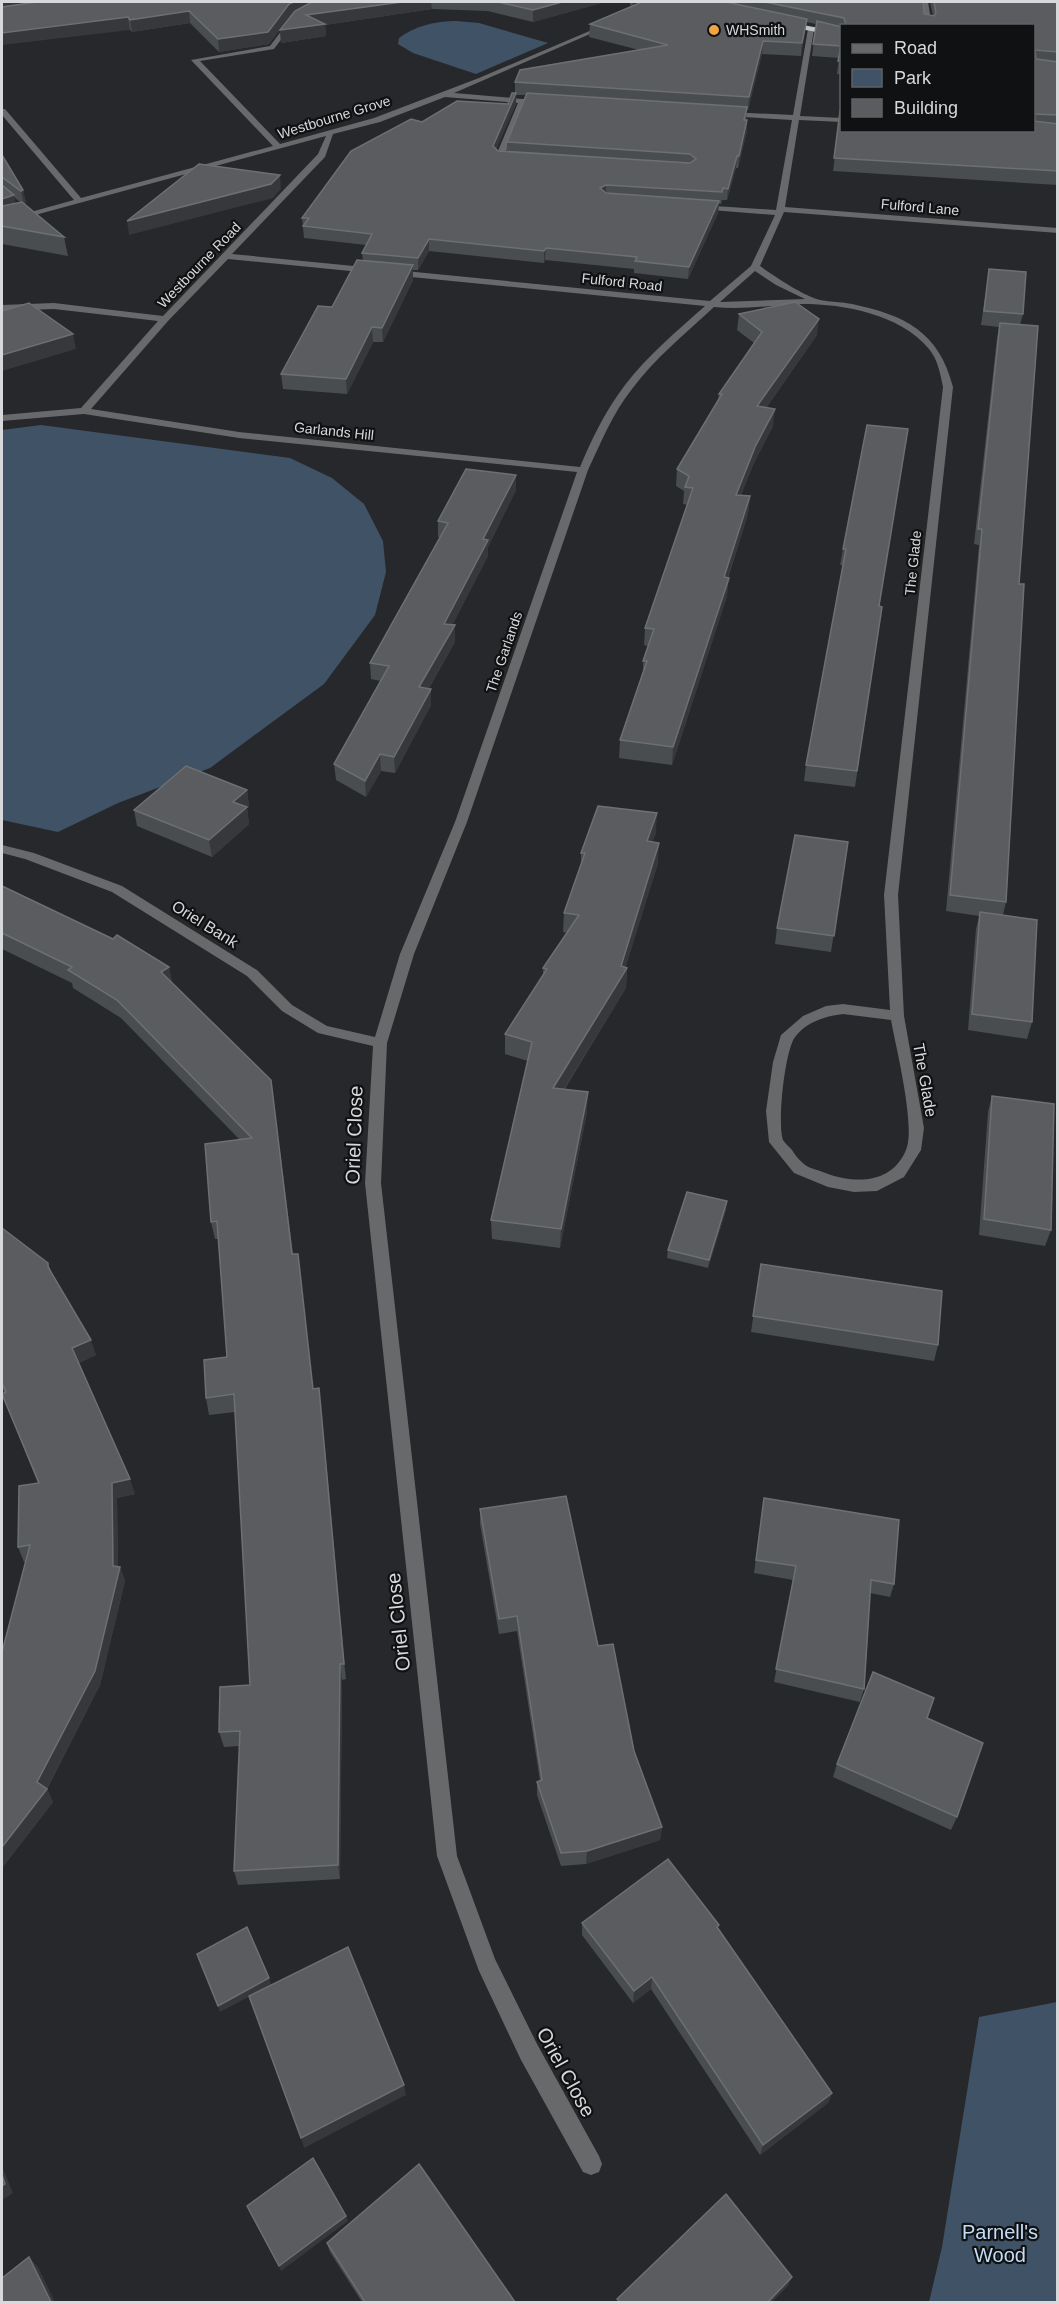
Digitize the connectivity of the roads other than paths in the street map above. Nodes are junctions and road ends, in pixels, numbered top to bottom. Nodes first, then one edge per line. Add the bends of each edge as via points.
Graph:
1 (328, 2) edge
2 (925, 2) edge
3 (619, 21) edge
4 (778, 22) edge
5 (929, 24) edge
6 (811, 29) junction
7 (840, 35) edge
8 (444, 95) junction
9 (523, 101) junction
10 (546, 103) edge
11 (2, 111) edge
12 (714, 113) edge
13 (797, 118) junction
14 (840, 120) edge
15 (5, 121) edge
16 (330, 135) junction
17 (279, 148) junction
18 (522, 159) edge
19 (80, 202) junction
20 (687, 207) edge
21 (780, 211) junction
22 (2, 222) edge
23 (1058, 231) edge
24 (227, 256) junction
25 (756, 267) junction
26 (819, 302) junction
27 (712, 304) junction
28 (2, 308) edge
29 (165, 319) junction
30 (84, 411) junction
31 (2, 418) edge
32 (583, 470) junction
33 (2, 849) edge
34 (897, 1016) junction
35 (380, 1043) junction
36 (591, 2164) dead end

1 - 17 street via 291,21 272,48 195,60
2 - 5 street
3 - 8 street, Westbourne Grove
4 - 6 highway
6 - 7 highway
6 - 13 street
8 - 9 street
8 - 16 street, Westbourne Grove
9 - 10 street
9 - 18 street via 499,158
11 - 15 street
12 - 13 street
13 - 14 street
13 - 21 street
15 - 19 street
16 - 17 street, Westbourne Grove
16 - 24 street, Westbourne Road via 322,155
17 - 19 street, Westbourne Grove
19 - 22 street, Westbourne Grove
20 - 21 street, Fulford Lane
21 - 23 street, Fulford Lane
21 - 25 street
24 - 27 street, Fulford Road
24 - 29 street, Westbourne Road
25 - 26 street via 798,294
25 - 27 street
26 - 27 street, The Glade via 733,307
26 - 34 street, The Glade via 882,314 919,332 941,360 948,387 891,895
27 - 32 street, The Garlands via 630,386 603,427
28 - 29 street via 54,306
29 - 30 street, Westbourne Road
30 - 31 street, Garlands Hill
30 - 32 street, Garlands Hill via 239,435
32 - 35 street, The Garlands via 461,822 408,954
33 - 35 street, Oriel Bank via 117,889 252,974 287,1008 323,1030
34 - 34 street, The Glade via 917,1128 914,1150 899,1173 877,1185 828,1181 799,1169 776,1142 773,1111 788,1035 826,1011
35 - 36 street, Oriel Close via 373,1183 447,1857 486,1964

